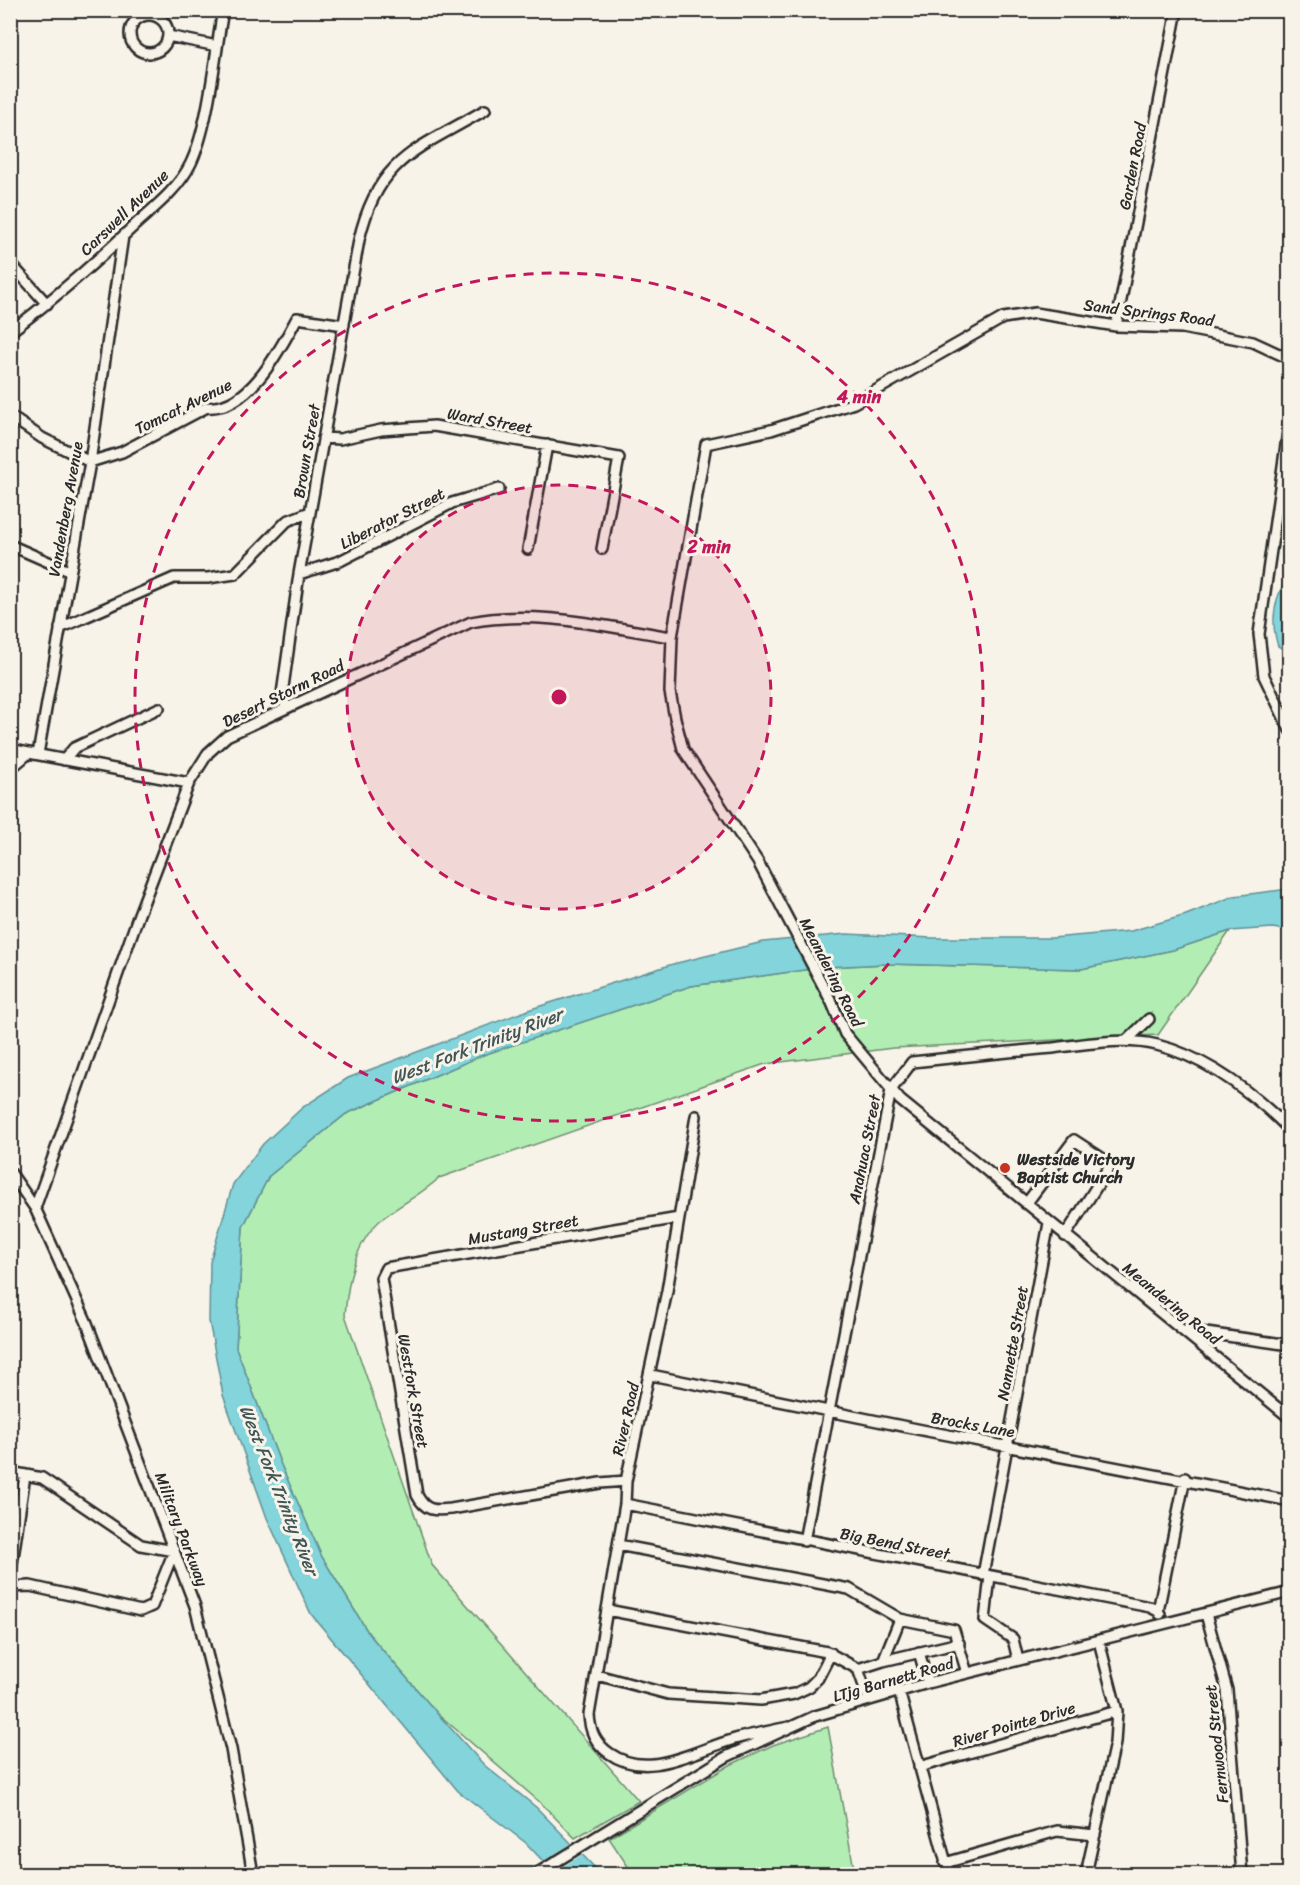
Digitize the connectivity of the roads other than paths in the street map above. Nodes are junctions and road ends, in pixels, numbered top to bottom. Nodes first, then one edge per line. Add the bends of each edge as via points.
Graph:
1 (223, 10) edge
2 (1178, 10) edge
3 (168, 36) junction
4 (217, 46) junction
5 (485, 110) dead end
6 (123, 236) junction
7 (10, 263) edge
8 (47, 304) junction
9 (344, 325) junction
10 (1116, 326) junction
11 (10, 332) edge
12 (1290, 359) edge
13 (10, 416) edge
14 (1290, 417) edge
15 (323, 438) junction
16 (706, 444) joint
17 (547, 445) junction
18 (90, 462) junction
19 (499, 489) dead end
20 (310, 512) junction
21 (10, 546) edge
22 (528, 549) dead end
23 (602, 549) dead end
24 (69, 571) junction
25 (299, 574) junction
26 (60, 628) junction
27 (672, 637) junction
28 (286, 707) junction
29 (159, 708) dead end
30 (1290, 730) edge
31 (10, 749) edge
32 (33, 754) junction
33 (64, 760) junction
34 (10, 768) edge
35 (189, 783) junction
36 (1149, 1019) dead end
37 (1126, 1041) junction
38 (891, 1090) junction
39 (696, 1116) dead end
40 (1290, 1130) edge
41 (10, 1172) edge
42 (1026, 1204) junction
43 (35, 1208) junction
44 (679, 1218) junction
45 (1049, 1223) junction
46 (1065, 1236) junction
47 (381, 1281) joint
48 (1182, 1330) junction
49 (1290, 1345) edge
50 (651, 1375) junction
51 (829, 1412) junction
52 (1290, 1418) edge
53 (1009, 1446) junction
54 (10, 1472) edge
55 (25, 1474) junction
56 (1185, 1478) junction
57 (626, 1481) junction
58 (1290, 1501) edge
59 (625, 1504) junction
60 (804, 1541) junction
61 (618, 1545) junction
62 (174, 1551) junction
63 (986, 1576) junction
64 (10, 1578) edge
65 (10, 1587) edge
66 (1290, 1592) edge
67 (607, 1610) junction
68 (1158, 1611) junction
69 (1206, 1614) junction
70 (900, 1619) junction
71 (1166, 1622) junction
72 (1099, 1641) junction
73 (958, 1643) junction
74 (919, 1652) junction
75 (831, 1653) junction
76 (1018, 1660) junction
77 (883, 1661) junction
78 (858, 1669) junction
79 (967, 1673) junction
80 (597, 1675) junction
81 (928, 1683) junction
82 (899, 1691) junction
83 (869, 1700) junction
84 (1117, 1711) junction
85 (789, 1727) junction
86 (919, 1767) junction
87 (1095, 1835) junction
88 (945, 1863) junction
89 (253, 1875) edge
90 (536, 1875) edge
91 (949, 1875) edge
92 (1086, 1875) edge
93 (1242, 1875) edge

1 - 4 street, Carswell Avenue
2 - 10 street, Garden Road
3 - 3 street via 164,21 147,14 135,20 130,32 137,49 148,53 160,50
3 - 4 street
4 - 6 street, Carswell Avenue via 202,129 191,164 169,194
5 - 9 street, Brown Street via 396,164 369,202
6 - 8 street, Carswell Avenue
6 - 18 street, Vandenberg Avenue
7 - 8 street
8 - 11 street, Carswell Avenue
9 - 15 street, Brown Street
9 - 18 street, Tomcat Avenue via 297,318 271,364 240,396 219,408 207,406 122,452
10 - 12 street, Sand Springs Road via 1182,328 1252,342
10 - 16 street, Sand Springs Road via 1055,315 1016,314 854,403 771,430
13 - 18 street via 42,438
14 - 30 street via 1259,634 1264,676
15 - 17 street, Ward Street via 434,426
15 - 20 street, Brown Street
16 - 27 street, Meandering Road
17 - 22 street, Ward Street
17 - 23 street via 619,458
18 - 24 street, Vandenberg Avenue
19 - 25 street, Liberator Street via 452,503 340,561
20 - 25 street, Brown Street
20 - 26 street via 287,521 235,574 174,578
21 - 24 street
24 - 26 street, Vandenberg Avenue
25 - 28 street, Brown Street via 282,694
26 - 32 street, Vandenberg Avenue
27 - 28 street, Desert Storm Road via 548,618 495,617 451,629
27 - 38 street, Meandering Road via 670,692 683,749 758,862 845,1034
28 - 35 street, Desert Storm Road via 226,736 208,753
29 - 33 street via 74,748
31 - 32 street
32 - 33 street
32 - 34 street
33 - 35 street
35 - 43 street, Desert Storm Road
36 - 37 street
37 - 38 street, Anahuac Street via 912,1062
37 - 40 street, Anahuac Street via 1185,1054 1235,1082
38 - 42 street, Meandering Road
38 - 51 street, Anahuac Street
39 - 44 street, River Road
41 - 43 street, Military Parkway
42 - 45 street, Meandering Road
42 - 46 street via 1074,1140 1111,1164
43 - 62 street, Military Parkway via 87,1323
44 - 47 street, Mustang Street via 386,1268
44 - 50 street, River Road
45 - 46 street, Meandering Road
45 - 53 street, Nannette Street
46 - 48 street, Meandering Road
47 - 57 street, Westfork Street via 422,1506 451,1509
48 - 49 street
48 - 52 street, Meandering Road
50 - 51 street, Brocks Lane
50 - 57 street, River Road
51 - 53 street, Brocks Lane
51 - 60 street, Anahuac Street
53 - 56 street, Brocks Lane
53 - 63 street, Nannette Street
54 - 55 street
55 - 62 street via 42,1478 141,1545
55 - 64 street
56 - 58 street, Brocks Lane
56 - 68 street
57 - 59 street, River Road
59 - 60 street, Big Bend Street
59 - 61 street, River Road
60 - 63 street, Big Bend Street
61 - 67 street, River Road
61 - 70 street via 849,1589
62 - 65 street via 152,1606 141,1611 30,1586
62 - 89 street, Military Parkway via 205,1639 231,1749
63 - 68 street, Big Bend Street
63 - 76 street, Nannette Street via 985,1620 1013,1639
66 - 69 street, LTjg Barnett Road
67 - 75 street
67 - 80 street, River Road
68 - 71 street
69 - 71 street, LTjg Barnett Road
69 - 93 street, Fernwood Street via 1227,1690
70 - 73 street via 954,1630
70 - 77 street
71 - 72 street, LTjg Barnett Road
72 - 76 street, LTjg Barnett Road
72 - 84 street
73 - 74 street
73 - 79 street
74 - 77 street
74 - 81 street
75 - 78 street
75 - 80 street via 809,1687 761,1700 668,1694
76 - 79 street, LTjg Barnett Road
77 - 78 street
78 - 83 street
79 - 81 street, LTjg Barnett Road
80 - 85 street, River Road via 589,1714 590,1730 604,1750 642,1767
81 - 82 street, LTjg Barnett Road
82 - 83 street, LTjg Barnett Road
82 - 86 street
83 - 85 street, LTjg Barnett Road
84 - 86 street, River Pointe Drive
84 - 87 street via 1115,1743
85 - 90 street, LTjg Barnett Road via 726,1757
86 - 88 street
87 - 88 street via 1058,1831
87 - 92 street
88 - 91 street

